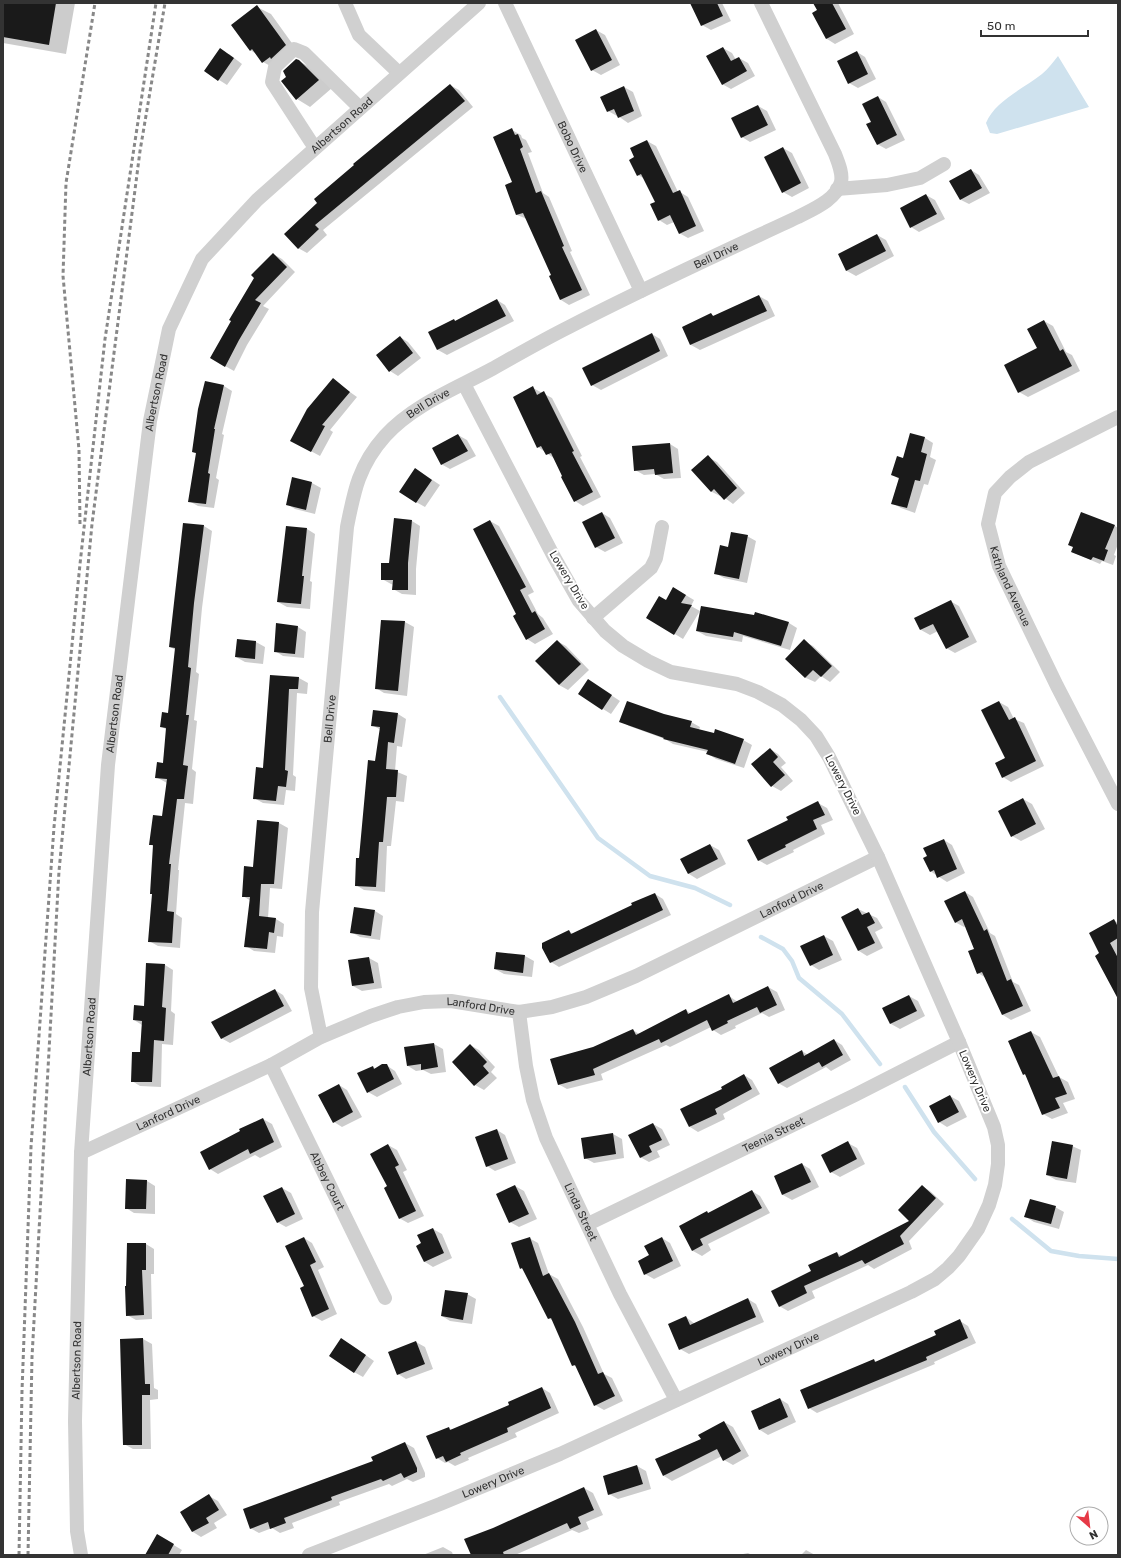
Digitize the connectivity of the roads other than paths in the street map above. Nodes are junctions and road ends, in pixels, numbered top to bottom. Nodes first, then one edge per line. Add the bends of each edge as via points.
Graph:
1 (345, 3) edge
2 (478, 3) edge
3 (505, 3) edge
4 (761, 3) edge
5 (399, 73) junction
6 (360, 108) junction
7 (316, 147) junction
8 (944, 164) dead end
9 (838, 189) junction
10 (641, 291) junction
11 (464, 384) junction
12 (1118, 417) edge
13 (662, 527) dead end
14 (593, 618) junction
15 (1118, 804) edge
16 (878, 856) junction
17 (519, 1012) junction
18 (321, 1037) junction
19 (959, 1042) junction
20 (271, 1065) junction
21 (81, 1153) junction
22 (588, 1224) junction
23 (385, 1298) dead end
24 (676, 1400) junction
25 (81, 1555) edge
26 (309, 1555) edge

1 - 5 street via 359,35
2 - 5 street, Albertson Road
3 - 10 street, Bobo Drive
4 - 9 street via 835,154 841,181
5 - 6 street, Albertson Road
6 - 7 street, Albertson Road
6 - 7 street via 304,53 294,49 275,67 272,82
7 - 21 street, Albertson Road via 257,200 202,259 169,329 150,421 108,765
8 - 9 street via 920,178 887,185
9 - 10 street, Bell Drive via 821,205
10 - 11 street, Bell Drive
11 - 14 street, Lowery Drive via 554,557 579,600
11 - 18 street, Bell Drive via 425,404 399,422 371,453 354,491 347,527 312,912 311,988
12 - 15 street, Kathland Avenue via 1029,462 1010,477 995,493 988,524 999,566
13 - 14 street via 656,558 651,568
14 - 16 street, Lowery Drive via 623,646 648,661 671,672 736,684 758,692 782,705 801,720 816,736 829,757
16 - 17 street, Lanford Drive via 636,976 586,997 552,1007
16 - 19 street, Lowery Drive
17 - 18 street, Lanford Drive via 451,1001 424,1002 371,1016
17 - 22 street, Linda Street via 533,1100 546,1138
18 - 20 street, Lanford Drive
19 - 22 street, Teenia Street
19 - 24 street, Lowery Drive via 994,1127 998,1145 995,1185 988,1205 978,1229 959,1256 935,1279 911,1292
20 - 21 street, Lanford Drive
20 - 23 street, Abbey Court
21 - 25 street, Albertson Road via 75,1421 77,1531
22 - 24 street, Linda Street via 620,1294
24 - 26 street, Lowery Drive via 553,1457

